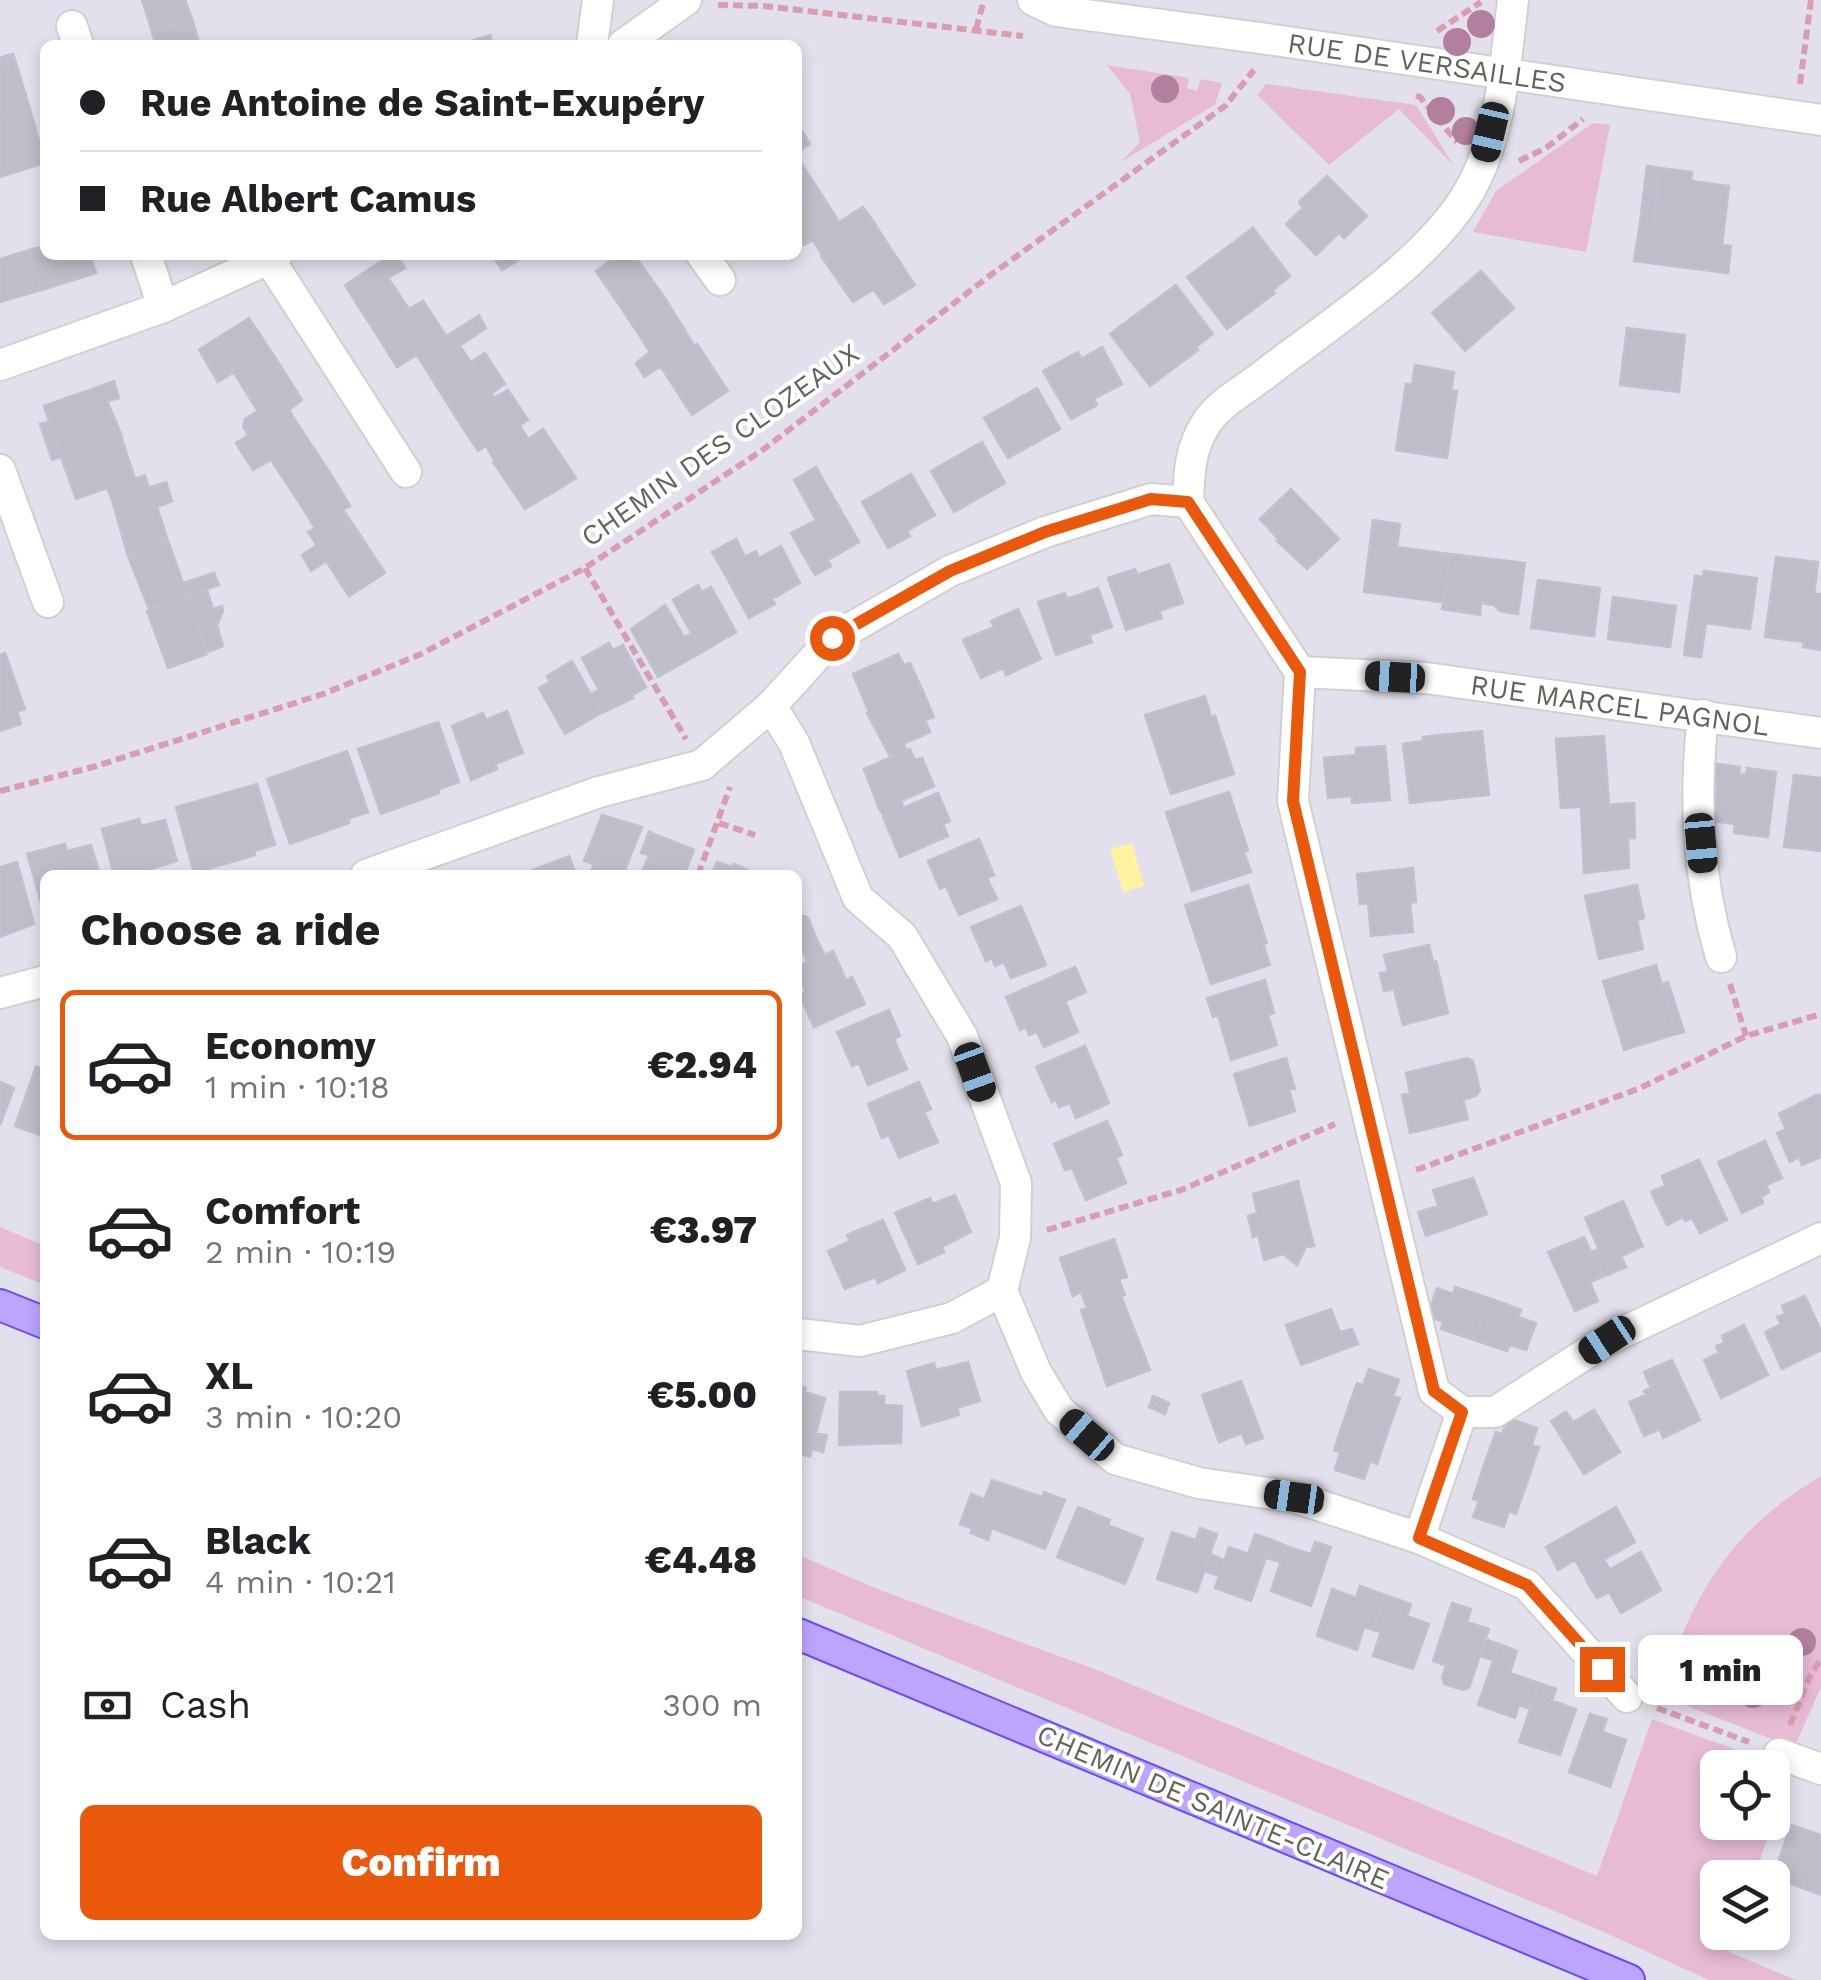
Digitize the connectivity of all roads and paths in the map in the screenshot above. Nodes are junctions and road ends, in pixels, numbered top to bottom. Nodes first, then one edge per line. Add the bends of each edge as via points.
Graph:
1 (598, 0) edge
2 (984, 0) edge
3 (1033, 0) edge
4 (1513, 0) edge
5 (1811, 0) edge
6 (696, 2) edge
7 (864, 16) dead end
8 (976, 29) dead end
9 (593, 40) edge
10 (631, 40) edge
11 (1274, 40) junction
12 (1504, 75) junction
13 (1808, 118) edge
14 (148, 260) edge
15 (266, 260) edge
16 (275, 260) edge
17 (162, 307) junction
18 (0, 365) edge
19 (0, 470) edge
20 (406, 472) dead end
21 (1188, 502) junction
22 (585, 568) junction
23 (48, 602) dead end
24 (1300, 672) junction
25 (770, 706) junction
26 (1703, 715) junction
27 (1821, 734) edge
28 (693, 750) dead end
29 (731, 783) dead end
30 (0, 791) edge
31 (719, 823) junction
32 (755, 835) dead end
33 (380, 870) edge
34 (700, 870) edge
35 (1721, 957) joint
36 (40, 981) edge
37 (0, 993) edge
38 (1821, 1014) edge
39 (1746, 1036) junction
40 (1365, 1111) junction
41 (1382, 1183) junction
42 (1037, 1234) dead end
43 (1821, 1238) edge
44 (1002, 1291) junction
45 (0, 1304) edge
46 (40, 1321) edge
47 (802, 1334) edge
48 (1462, 1412) junction
49 (1419, 1538) junction
50 (802, 1636) edge
51 (1821, 1658) edge
52 (1627, 1697) joint
53 (1767, 1750) edge
54 (1780, 1750) edge
55 (1790, 1758) edge
56 (1821, 1768) edge
57 (1630, 1980) edge

1 - 9 street
2 - 8 path
3 - 11 street, RUE DE VERSAILLES via 1056,11
4 - 12 street
5 - 13 path
6 - 7 path
6 - 10 street
11 - 12 street, RUE DE VERSAILLES
11 - 22 path, CHEMIN DES CLOZEAUX via 1225,106 764,449
12 - 13 street, RUE DE VERSAILLES
12 - 21 street via 1484,162 1466,198 1403,266 1208,419 1190,459
14 - 17 street
15 - 17 street
16 - 20 street
17 - 18 street
19 - 23 street
21 - 24 street
21 - 25 street via 1151,499 950,571 832,638
22 - 28 path
22 - 30 path, CHEMIN DES CLOZEAUX via 421,654 323,694
24 - 26 street, RUE MARCEL PAGNOL via 1426,678
24 - 40 street via 1293,801
25 - 33 street via 702,766 599,792
25 - 44 street via 794,742 858,898 902,936 962,1036 1016,1183 1016,1238
26 - 27 street, RUE MARCEL PAGNOL
26 - 35 street via 1696,780 1706,906
29 - 31 path
31 - 32 path
31 - 34 path
35 - 39 path
36 - 37 street
38 - 39 path
39 - 41 path via 1638,1090
40 - 41 street
40 - 42 path via 1180,1190
41 - 48 street via 1434,1391
43 - 48 street via 1607,1340 1495,1412
44 - 47 street via 952,1318 860,1341
44 - 49 street via 1059,1410 1115,1459 1199,1483 1294,1497
45 - 46 main road
48 - 49 street
49 - 52 street via 1527,1585
50 - 57 main road, CHEMIN DE SAINTE-CLAIRE
51 - 54 path
52 - 53 path
55 - 56 street

